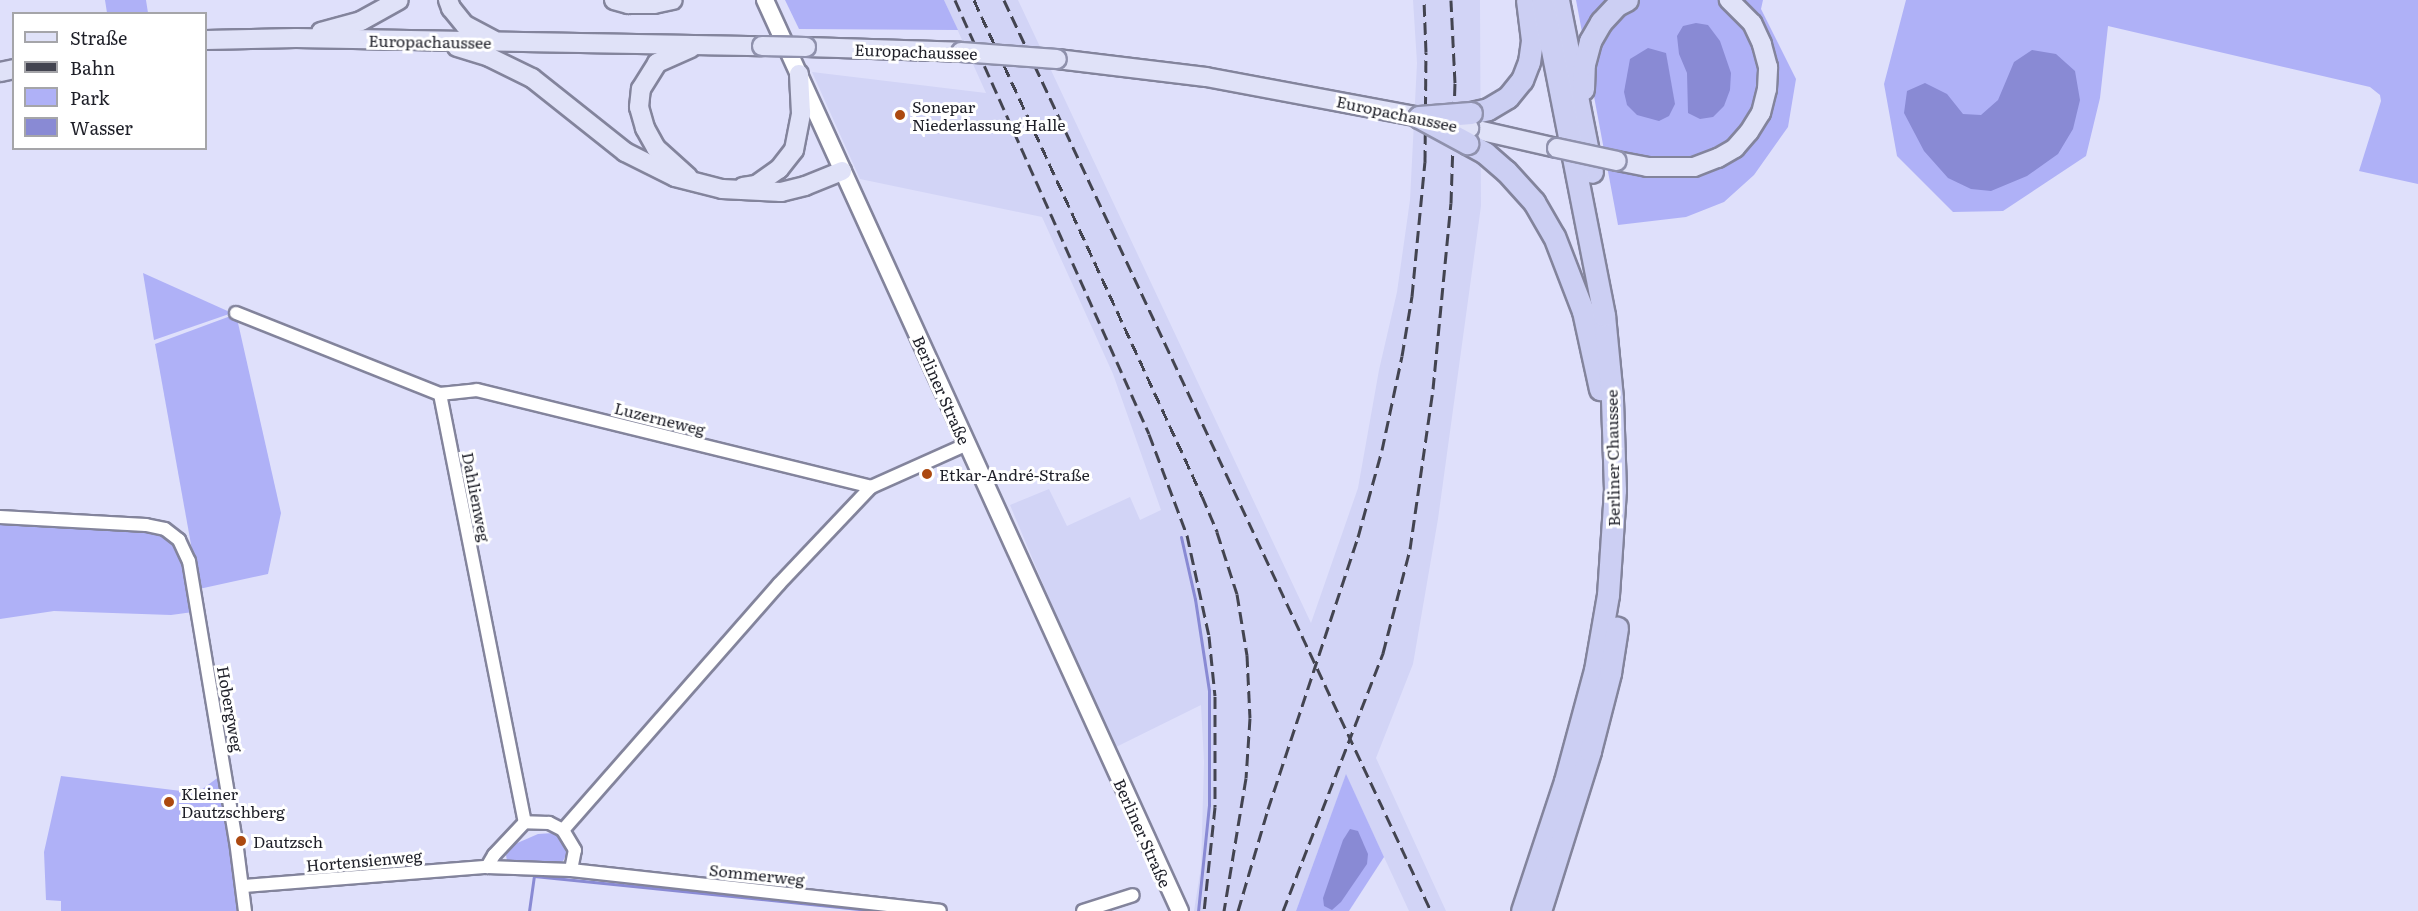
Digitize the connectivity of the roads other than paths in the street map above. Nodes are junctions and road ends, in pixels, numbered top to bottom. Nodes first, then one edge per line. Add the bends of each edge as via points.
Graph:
1 (399, 0) edge
2 (448, 0) edge
3 (614, 0) edge
4 (673, 0) edge
5 (765, 0) edge
6 (1527, 0) edge
7 (1542, 0) edge
8 (1558, 0) edge
9 (1627, 0) edge
10 (1729, 0) edge
11 (296, 38) junction
12 (207, 40) edge
13 (435, 40) junction
14 (497, 42) junction
15 (701, 45) junction
16 (799, 74) junction
17 (1419, 117) junction
18 (1469, 128) junction
19 (1585, 135) junction
20 (842, 171) junction
21 (694, 182) junction
22 (722, 189) junction
23 (236, 314) dead end
24 (440, 394) junction
25 (967, 444) junction
26 (1615, 473) junction
27 (871, 487) junction
28 (0, 517) edge
29 (525, 822) junction
30 (563, 830) junction
31 (487, 867) junction
32 (571, 870) junction
33 (244, 886) junction
34 (1133, 895) dead end
35 (245, 911) edge
36 (940, 911) edge
37 (1083, 911) edge
38 (1180, 911) edge
39 (1522, 911) edge
40 (1540, 911) edge

1 - 11 main road via 361,21
2 - 14 main road via 465,25
3 - 4 main road via 636,4
5 - 16 street, Berliner Straße
6 - 18 highway via 1532,40 1522,80 1508,97 1488,109
7 - 26 highway, Berliner Chaussee via 1604,315
8 - 19 highway, Berliner Chaussee
9 - 19 highway via 1600,22 1590,41 1584,64
10 - 18 main road, Europachaussee, bridge via 1752,24 1762,44 1768,67 1767,89 1761,113 1749,132 1735,148 1718,158 1694,167 1647,167
11 - 12 main road, Europachaussee
11 - 13 main road, Europachaussee
13 - 14 main road, Europachaussee
13 - 21 main road via 511,66 532,78 625,152
14 - 15 main road, Europachaussee
15 - 17 main road, Europachaussee, bridge via 961,52 1057,59 1206,77
15 - 21 main road via 657,63 641,90 639,107 656,148
16 - 20 street, Berliner Straße
16 - 22 main road via 799,135 787,160 756,185
17 - 18 highway, bridge
17 - 18 highway, bridge
18 - 26 highway via 1534,202 1566,264 1583,311
19 - 40 highway, Berliner Chaussee via 1623,359 1628,442 1627,528 1610,673
20 - 22 main road via 781,192
20 - 25 street, Berliner Straße
21 - 22 main road
23 - 24 street
24 - 27 street, Luzerneweg via 477,390
24 - 29 street, Dahlienweg
25 - 27 street
25 - 38 street, Berliner Straße
26 - 39 highway, Berliner Chaussee via 1612,559 1595,670 1565,781
27 - 30 street via 779,584
28 - 33 street, Hobergweg via 146,525 165,529 179,540 189,561
29 - 30 street via 549,823
29 - 31 street
30 - 32 street via 575,850
31 - 32 street, Hortensienweg
31 - 33 street, Hortensienweg
32 - 36 street, Sommerweg
33 - 35 street, Hobergweg
34 - 37 street

